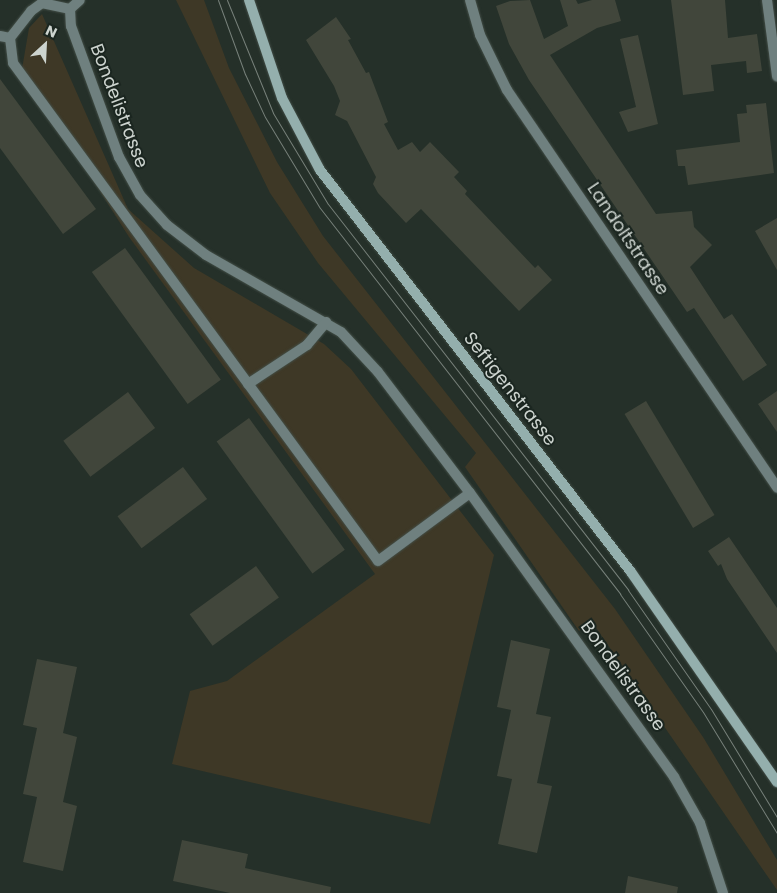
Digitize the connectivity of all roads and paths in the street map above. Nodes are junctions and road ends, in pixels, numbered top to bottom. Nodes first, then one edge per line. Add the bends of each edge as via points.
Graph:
1 (80, 0) edge
2 (249, 0) edge
3 (470, 0) edge
4 (767, 0) edge
5 (70, 9) junction
6 (5, 37) edge
7 (777, 76) edge
8 (326, 322) junction
9 (248, 384) junction
10 (777, 488) edge
11 (470, 493) junction
12 (777, 782) edge
13 (723, 893) edge

1 - 5 street
2 - 12 main road, Seftigenstrasse via 282,98 320,170 631,572
3 - 10 street, Landoltstrasse via 480,35 507,90
4 - 7 street
5 - 6 street via 48,2 37,5
5 - 8 street, Bondelistrasse via 71,26 119,157 151,210 206,255
6 - 9 street via 13,63
8 - 9 street via 307,345
8 - 11 street, Bondelistrasse via 341,332 378,372
9 - 11 street via 378,561
11 - 13 street, Bondelistrasse via 674,777 700,823

